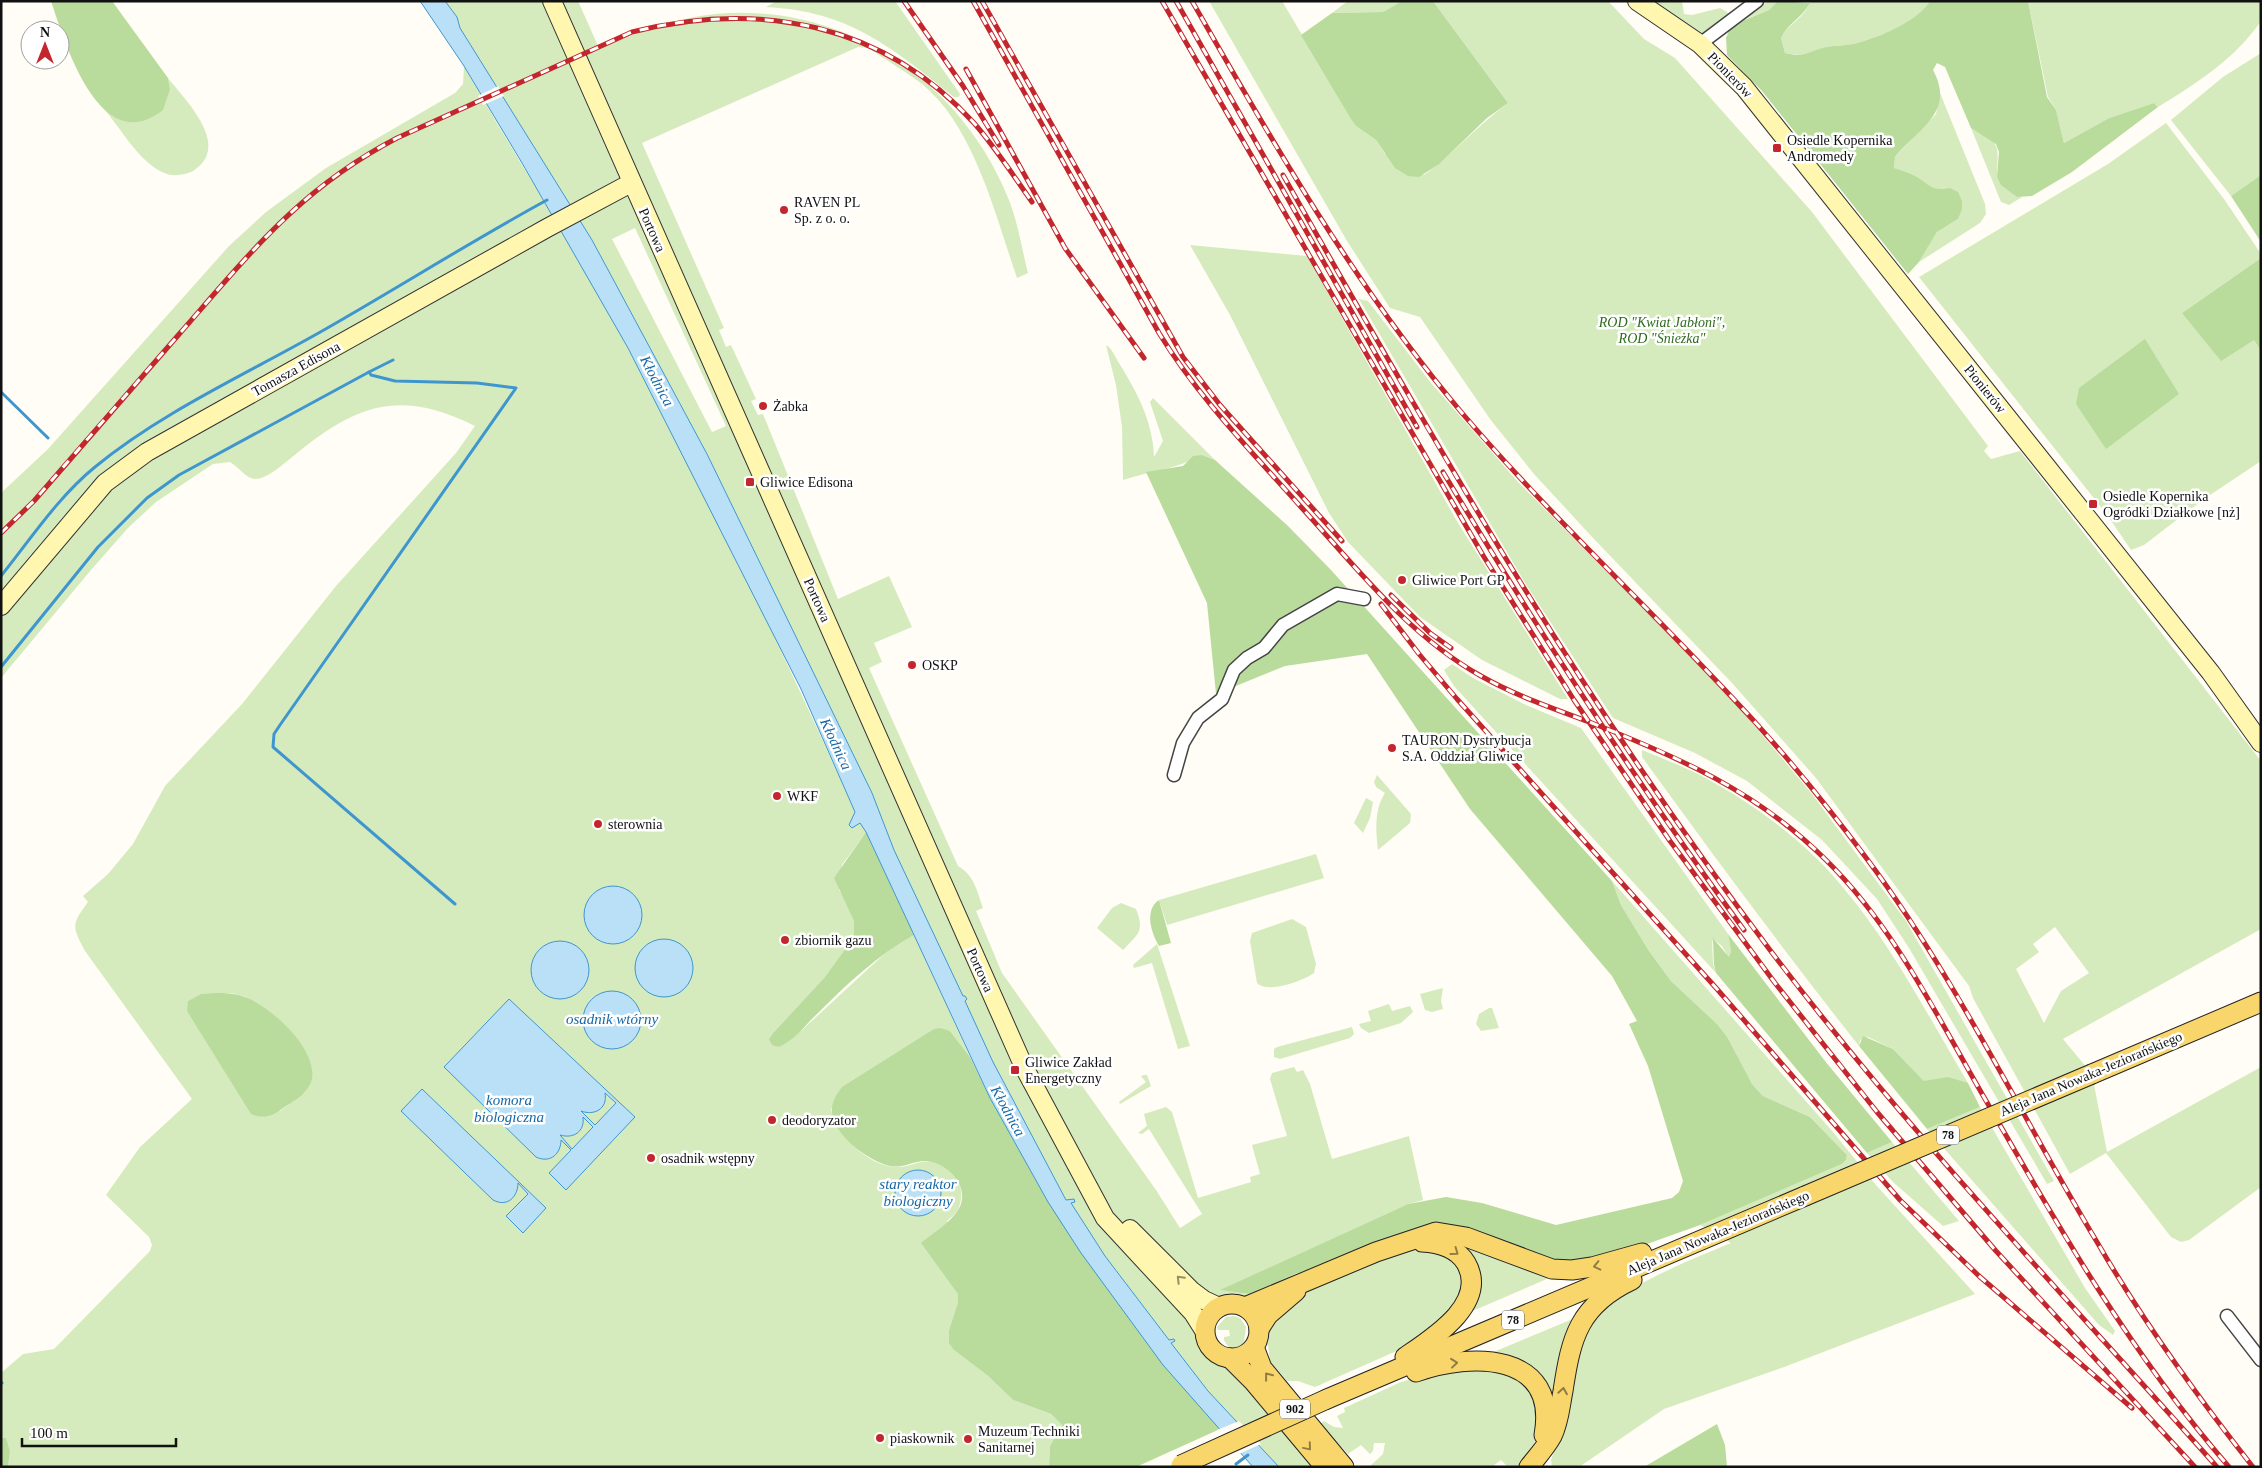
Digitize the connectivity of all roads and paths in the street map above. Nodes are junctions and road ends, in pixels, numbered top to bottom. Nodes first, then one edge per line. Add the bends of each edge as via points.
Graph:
1 (552, 1) edge
2 (1637, 1) edge
3 (1757, 1) edge
4 (1700, 44) junction
5 (631, 183) junction
6 (1364, 599) dead end
7 (1, 606) edge
8 (2261, 743) edge
9 (1174, 775) dead end
10 (2261, 1002) edge
11 (1092, 1193) junction
12 (1711, 1235) junction
13 (1409, 1241) junction
14 (1311, 1279) junction
15 (1219, 1307) junction
16 (1245, 1307) junction
17 (2227, 1316) dead end
18 (1205, 1332) junction
19 (1256, 1338) junction
20 (1230, 1358) junction
21 (2261, 1360) edge
22 (1334, 1396) junction
23 (1541, 1452) junction
24 (1179, 1466) edge
25 (1325, 1467) edge
26 (1344, 1467) edge
27 (1529, 1467) edge

1 - 5 street, Portowa
2 - 4 street, Pionierów
3 - 4 street
4 - 8 street, Pionierów via 1734,75 1756,101 2211,673
5 - 7 street, Tomasza Edisona via 147,452 105,483
5 - 11 street, Portowa via 869,714 994,1003 1041,1101
6 - 9 street via 1337,594 1283,625 1264,648 1234,670 1222,699 1198,718 1183,743
10 - 12 main road, Aleja Jana Nowaka-Jeziorańskiego / 78, bridge
15 -> 11 street, Portowa via 1192,1291
11 - 18 street, Portowa via 1113,1227 1193,1313
12 -> 13 main road via 1572,1270 1552,1269 1450,1234 1436,1232
12 - 22 main road, Aleja Jana Nowaka-Jeziorańskiego / 78
23 -> 12 main road via 1552,1436 1559,1414 1574,1336 1592,1308 1614,1290 1678,1259
13 - 14 main road
13 -> 22 main road via 1441,1244 1457,1253 1472,1278 1470,1294 1456,1316 1421,1346
14 - 16 main road
14 - 19 main road via 1268,1315
15 - 16 main road via 1236,1304
15 - 18 main road via 1211,1313
16 - 19 main road, 902 via 1252,1312
17 - 21 street
18 - 20 main road, 902 via 1214,1351
19 - 20 main road via 1239,1357
26 -> 19 main road, 902 via 1262,1368
20 -> 25 main road, 902 via 1253,1380
22 -> 23 main road via 1455,1362 1482,1361 1517,1367 1530,1376 1543,1398 1547,1413
22 - 24 main road, Aleja Jana Nowaka-Jeziorańskiego / 78, bridge
23 - 27 main road

